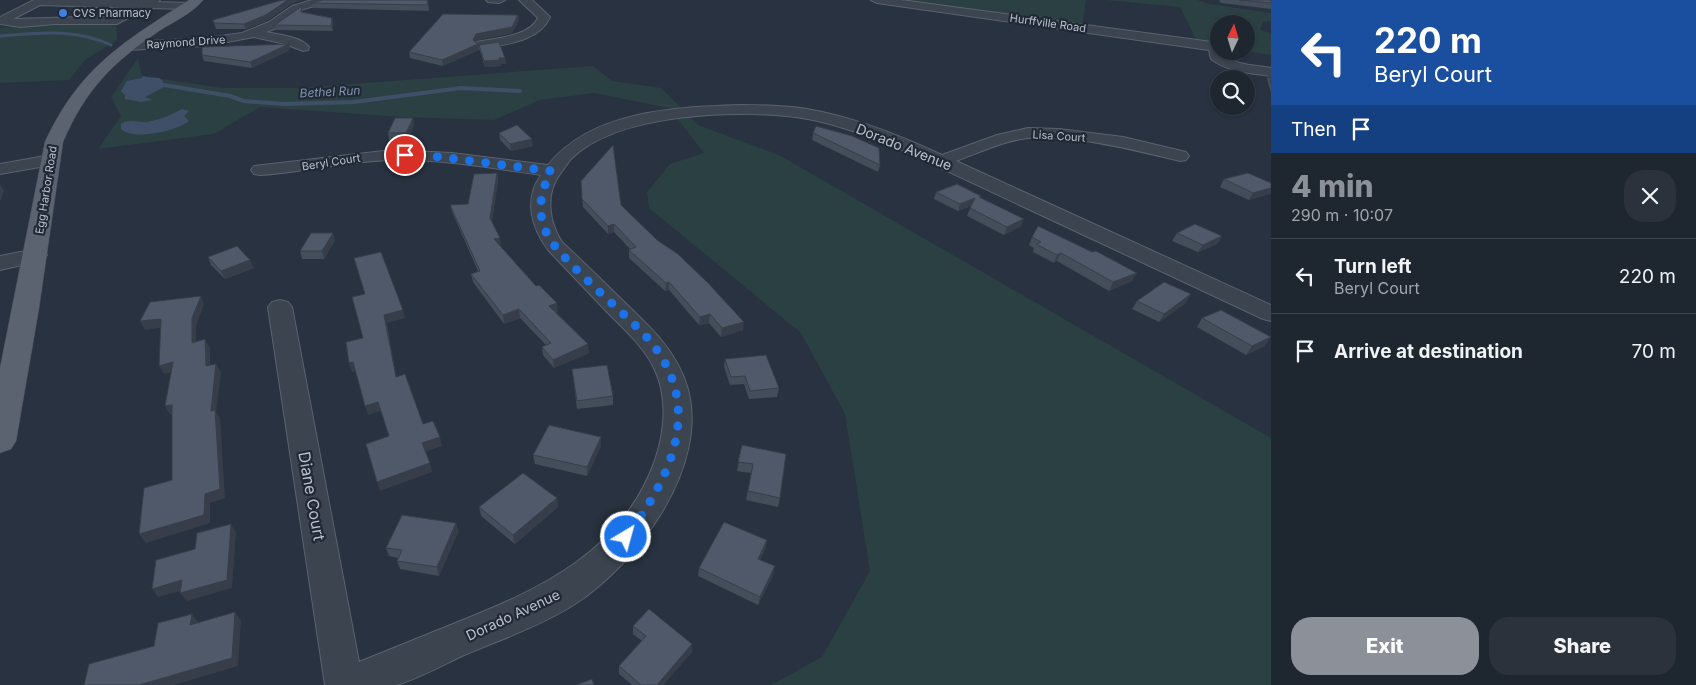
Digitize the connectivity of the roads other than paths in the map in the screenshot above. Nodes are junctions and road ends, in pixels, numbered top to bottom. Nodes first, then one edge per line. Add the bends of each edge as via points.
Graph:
1 (326, 0) edge
2 (492, 0) edge
3 (499, 0) edge
4 (525, 0) edge
5 (876, 0) edge
6 (41, 1) edge
7 (150, 2) edge
8 (125, 3) junction
9 (193, 3) edge
10 (91, 21) junction
11 (254, 33) junction
12 (482, 45) edge
13 (128, 46) junction
14 (1210, 46) edge
15 (303, 47) dead end
16 (1222, 60) edge
17 (1271, 72) edge
18 (1180, 156) dead end
19 (51, 160) junction
20 (941, 161) junction
21 (0, 170) edge
22 (260, 170) dead end
23 (551, 171) junction
24 (36, 255) junction
25 (0, 263) edge
26 (280, 307) dead end
27 (1271, 314) edge
28 (0, 441) edge
29 (344, 685) edge
30 (349, 685) edge

1 - 11 street, Raymond Drive via 296,8 273,25
2 - 3 street
4 - 12 street via 544,16 541,24 527,33
5 - 14 street, Hurffville Road
6 - 8 street
6 - 10 street via 14,12 2,21
7 - 8 street
7 - 9 street
7 - 10 street via 120,19
8 - 10 street
9 - 13 main road, Egg Harbor Road
11 - 13 street, Raymond Drive via 206,42
11 - 15 street
13 - 19 main road, Egg Harbor Road via 90,80 71,104 54,142
16 - 17 street
18 - 20 street, Lisa Court via 1129,143 1038,133 1011,136
19 - 21 street
19 - 24 main road, Egg Harbor Road
20 - 23 street, Dorado Avenue via 887,137 838,121 780,111 722,109 679,112 624,124 578,146
20 - 27 street, Dorado Avenue
22 - 23 street, Beryl Court via 405,155
23 - 30 street, Dorado Avenue via 540,203 542,222 550,240 642,333 661,358 673,382 677,396 678,432 666,473 626,537 578,582 514,617
24 - 25 street
24 - 28 main road, Egg Harbor Road
26 - 29 street, Diane Court

